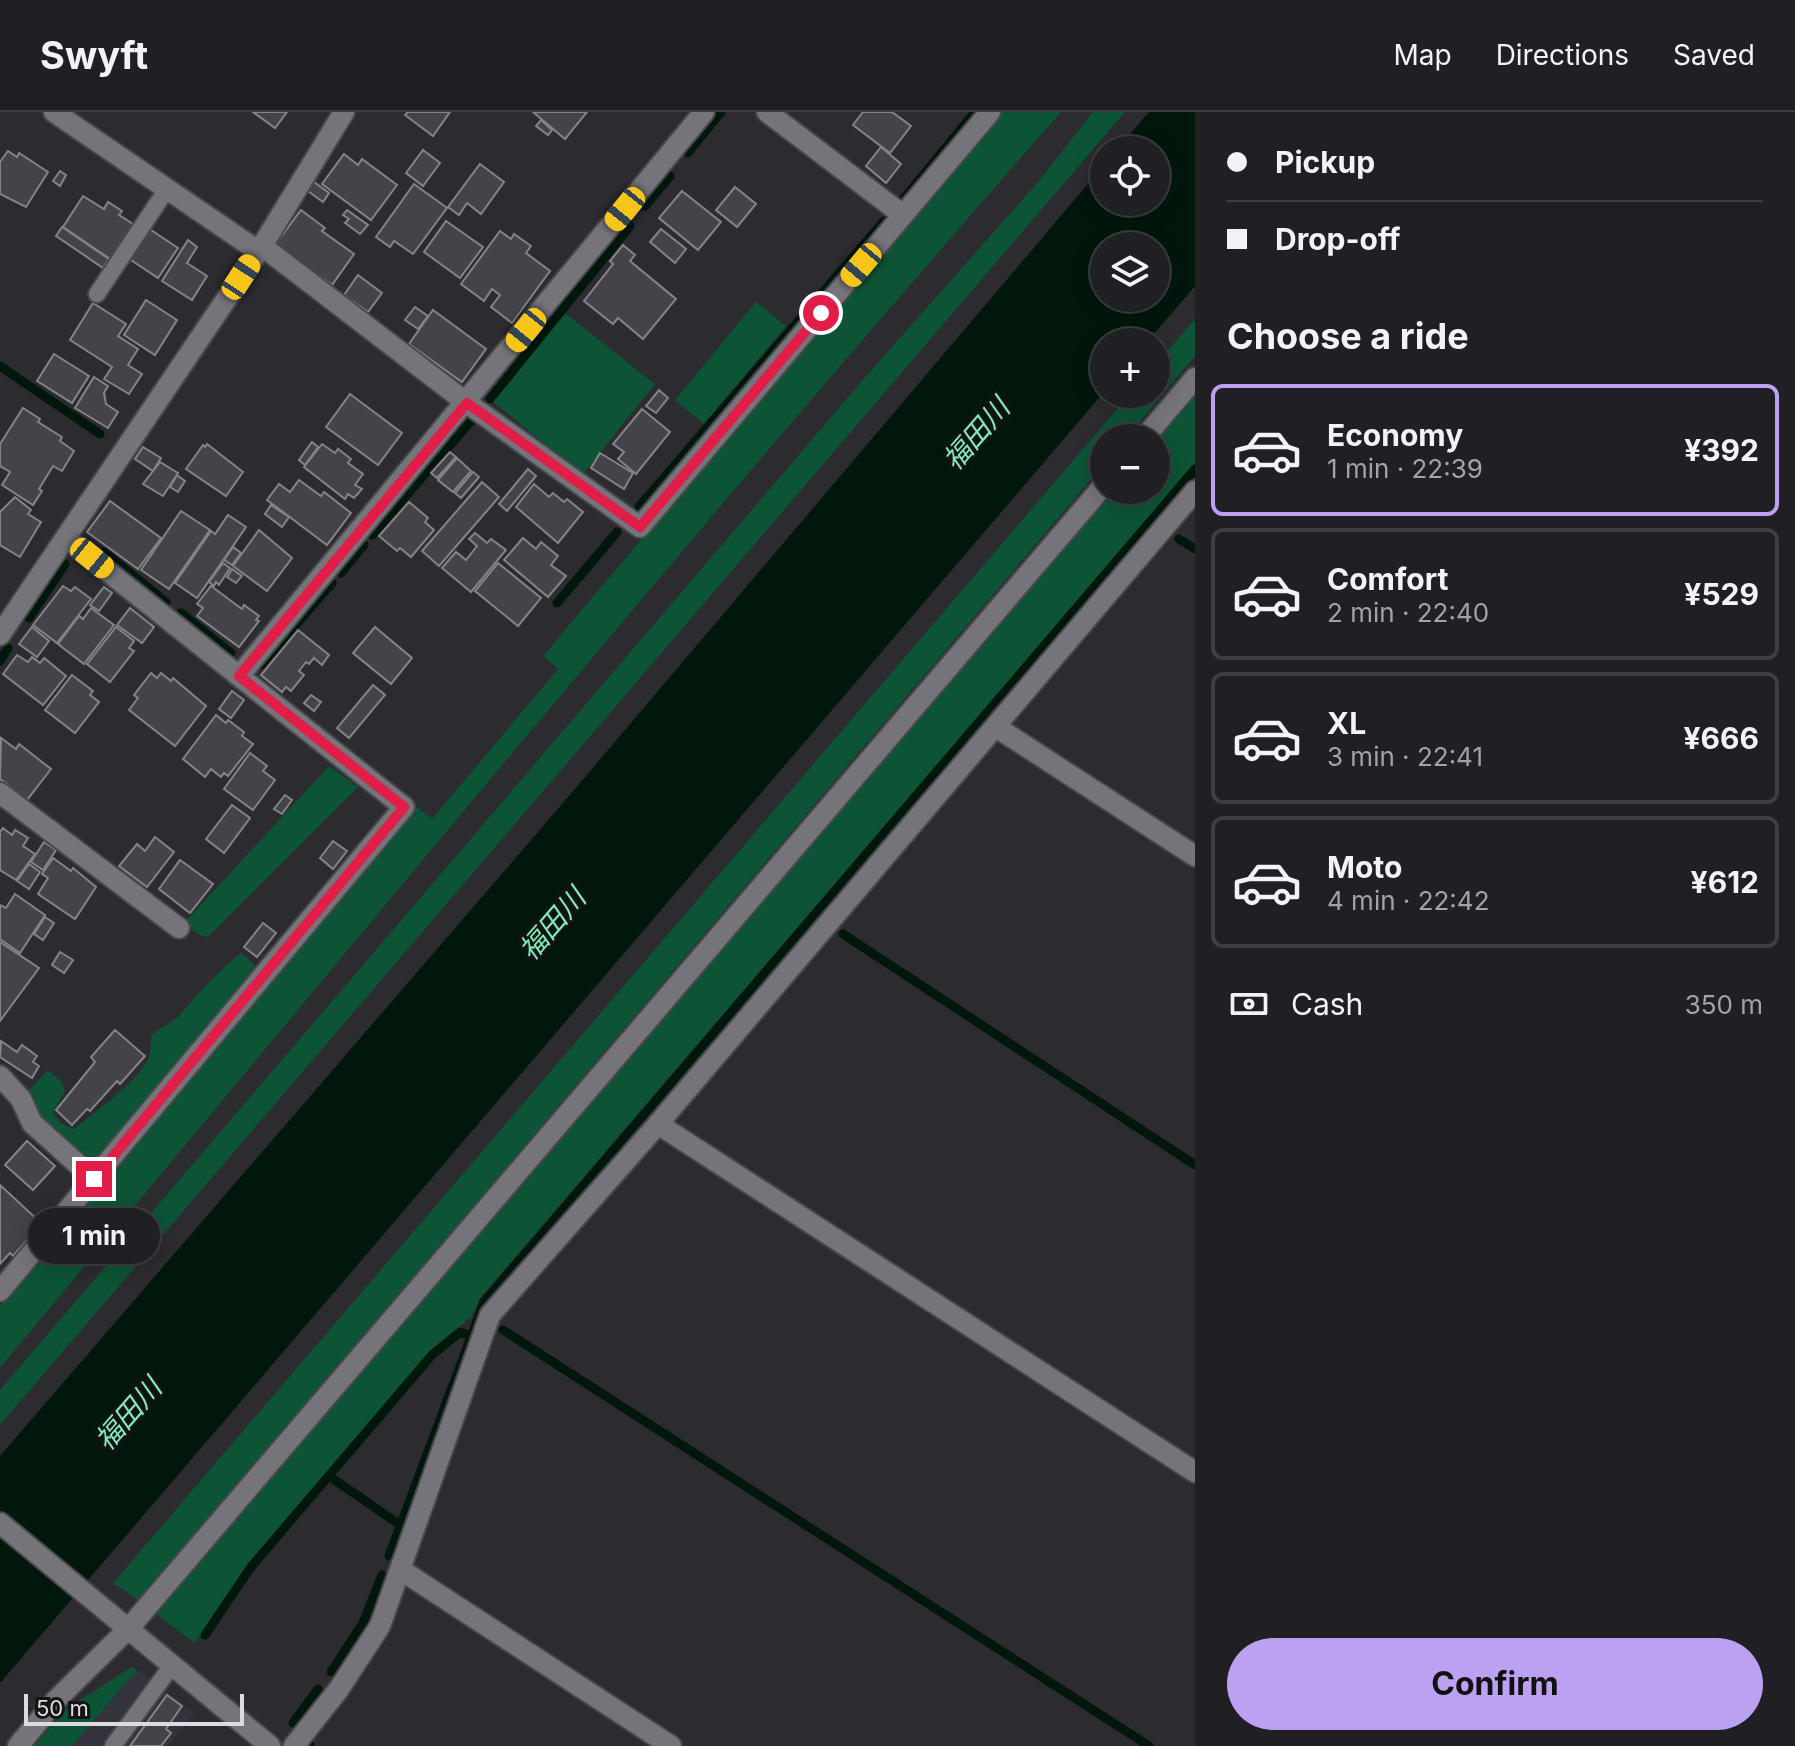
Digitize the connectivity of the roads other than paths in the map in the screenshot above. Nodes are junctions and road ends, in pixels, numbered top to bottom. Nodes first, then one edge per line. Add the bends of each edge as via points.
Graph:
1 (54, 112) edge
2 (344, 112) edge
3 (704, 112) edge
4 (767, 112) edge
5 (990, 112) edge
6 (167, 189) junction
7 (903, 215) junction
8 (260, 249) junction
9 (97, 294) dead end
10 (1195, 378) edge
11 (467, 403) junction
12 (1156, 424) edge
13 (1195, 491) edge
14 (1090, 501) edge
15 (67, 539) junction
16 (0, 635) edge
17 (239, 676) junction
18 (996, 727) junction
19 (0, 793) edge
20 (1195, 856) edge
21 (179, 928) dead end
22 (0, 1076) edge
23 (658, 1124) junction
24 (94, 1179) junction
25 (0, 1291) edge
26 (1195, 1472) edge
27 (0, 1523) edge
28 (401, 1570) junction
29 (129, 1628) junction
30 (173, 1664) junction
31 (18, 1746) edge
32 (113, 1746) edge
33 (270, 1746) edge
34 (294, 1746) edge
35 (671, 1746) edge

1 - 6 street
2 - 8 street
3 - 11 street
4 - 7 street
5 - 7 street
6 - 8 street
6 - 9 lane
7 - 11 street via 640,527
8 - 11 street
8 - 15 street
10 - 12 street
11 - 17 street
13 - 18 street
14 - 29 street
15 - 16 street
15 - 17 street
17 - 24 street via 404,807
18 - 20 street
18 - 23 street
19 - 21 street
22 - 24 street via 21,1099 32,1123
23 - 26 street
23 - 28 street via 490,1315
24 - 25 street
27 - 29 street
28 - 34 street via 363,1655
28 - 35 street
29 - 30 street
29 - 31 street
30 - 32 lane
30 - 33 street

